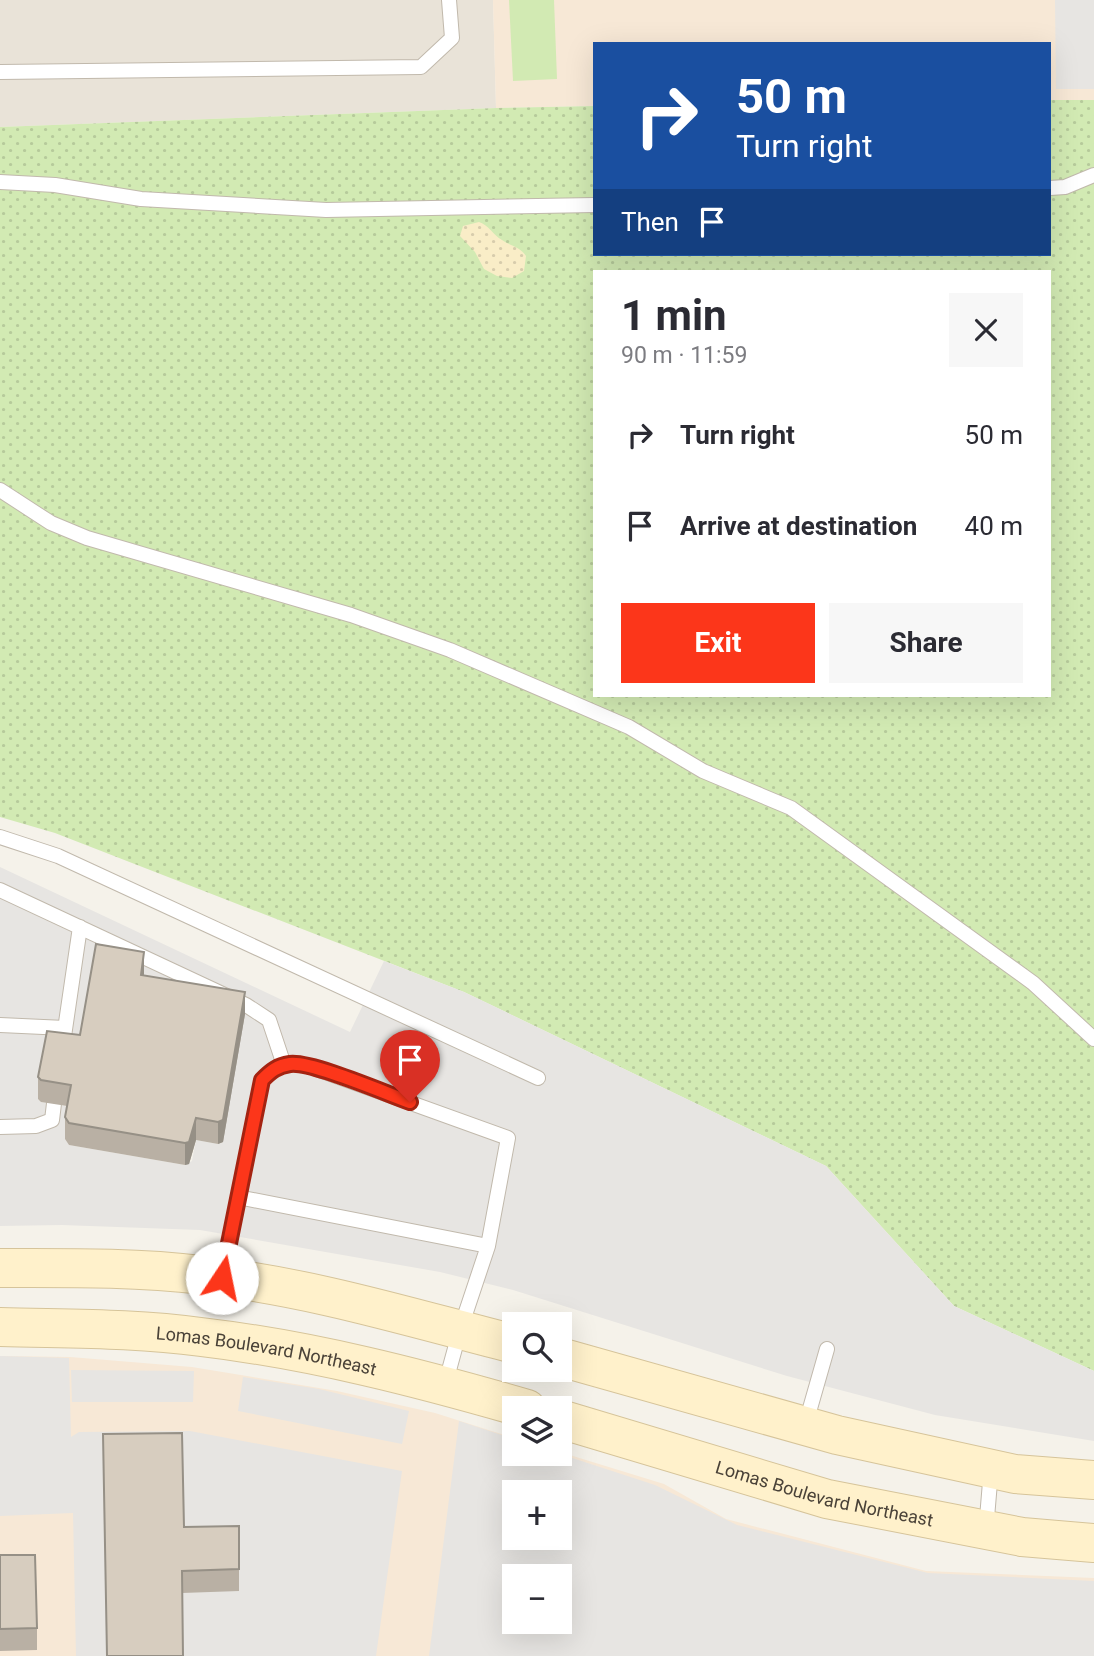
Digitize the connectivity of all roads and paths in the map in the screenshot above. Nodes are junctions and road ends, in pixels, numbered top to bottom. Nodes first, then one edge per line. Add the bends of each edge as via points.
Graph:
1 (449, 0) edge
2 (0, 72) edge
3 (1094, 175) edge
4 (0, 182) edge
5 (1051, 188) edge
6 (593, 205) edge
7 (0, 490) edge
8 (0, 837) edge
9 (0, 890) edge
10 (79, 927) junction
11 (0, 1025) edge
12 (65, 1028) junction
13 (1094, 1039) edge
14 (284, 1065) junction
15 (538, 1078) dead end
16 (0, 1127) edge
17 (239, 1197) junction
18 (488, 1246) junction
19 (0, 1268) edge
20 (222, 1278) junction
21 (0, 1327) edge
22 (460, 1330) junction
23 (502, 1341) edge
24 (827, 1349) dead end
25 (572, 1360) edge
26 (445, 1386) junction
27 (502, 1402) edge
28 (572, 1423) edge
29 (805, 1426) junction
30 (991, 1468) junction
31 (1094, 1480) edge
32 (986, 1530) junction
33 (1094, 1543) edge

1 - 2 lane via 452,38 421,67
3 - 5 lane
4 - 6 lane via 55,185 141,199 326,210
7 - 13 lane via 51,523 87,538 351,615 450,650 629,727 703,771 792,808 1032,983
8 - 15 lane via 58,856
9 - 10 lane
10 - 12 lane
10 - 14 lane via 269,1020
11 - 12 lane
12 - 16 lane via 52,1120 36,1126
14 - 17 lane via 262,1080
14 - 18 lane via 311,1067 508,1138
17 - 18 lane
17 - 20 lane
18 - 22 lane
19 - 20 main road via 101,1268
20 - 22 main road via 324,1296
21 - 26 main road, Lomas Boulevard Northeast via 200,1336 312,1353
22 - 23 main road
22 - 26 lane
24 - 29 lane
25 - 29 main road
26 - 27 main road, Lomas Boulevard Northeast
28 - 32 main road, Lomas Boulevard Northeast via 827,1499
29 - 30 main road
30 - 31 main road
30 - 32 lane
32 - 33 main road, Lomas Boulevard Northeast

